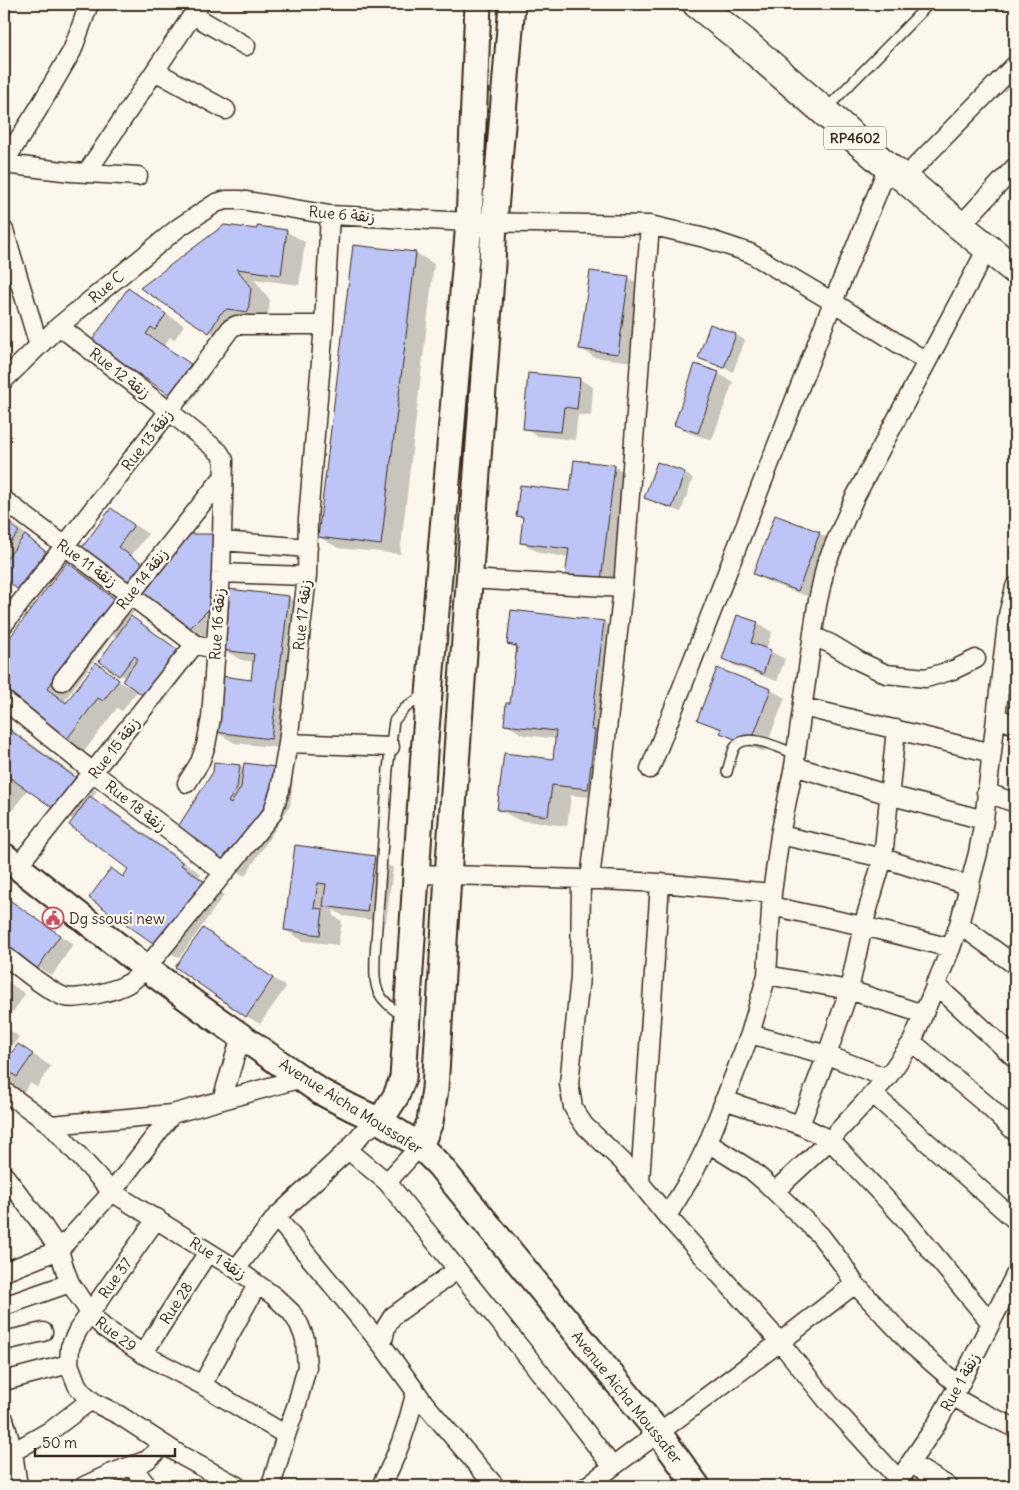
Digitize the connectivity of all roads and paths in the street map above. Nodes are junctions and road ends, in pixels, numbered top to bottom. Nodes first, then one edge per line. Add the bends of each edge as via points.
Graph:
1 (89, 4) edge
2 (478, 4) edge
3 (512, 4) edge
4 (697, 4) edge
5 (929, 4) edge
6 (197, 9) edge
7 (246, 46) dead end
8 (1015, 65) edge
9 (155, 71) junction
10 (226, 110) dead end
11 (824, 111) junction
12 (4, 163) edge
13 (1015, 168) edge
14 (87, 172) junction
15 (896, 173) junction
16 (138, 176) dead end
17 (216, 203) joint
18 (330, 215) junction
19 (469, 222) junction
20 (494, 222) junction
21 (650, 225) junction
22 (960, 226) junction
23 (4, 230) edge
24 (988, 247) junction
25 (1015, 270) edge
26 (833, 302) junction
27 (324, 325) junction
28 (59, 326) junction
29 (39, 346) junction
30 (928, 362) junction
31 (4, 380) edge
32 (169, 411) junction
33 (224, 469) junction
34 (4, 500) edge
35 (222, 540) junction
36 (64, 546) junction
37 (308, 548) junction
38 (221, 574) junction
39 (307, 576) junction
40 (469, 579) junction
41 (1015, 587) edge
42 (622, 588) junction
43 (130, 595) junction
44 (1012, 617) edge
45 (4, 624) edge
46 (813, 636) junction
47 (195, 644) junction
48 (216, 650) junction
49 (976, 659) dead end
50 (62, 681) dead end
51 (429, 691) junction
52 (4, 700) edge
53 (804, 707) junction
54 (996, 717) junction
55 (1015, 725) edge
56 (896, 729) junction
57 (288, 743) junction
58 (390, 746) junction
59 (992, 753) junction
60 (795, 760) junction
61 (650, 769) dead end
62 (727, 772) dead end
63 (94, 773) junction
64 (187, 783) dead end
65 (986, 792) junction
66 (889, 795) junction
67 (1015, 803) edge
68 (984, 820) junction
69 (780, 835) junction
70 (883, 858) junction
71 (11, 861) edge
72 (224, 873) junction
73 (417, 874) junction
74 (448, 876) junction
75 (586, 879) junction
76 (660, 883) junction
77 (970, 886) junction
78 (772, 900) junction
79 (959, 924) junction
80 (863, 926) junction
81 (951, 948) junction
82 (4, 955) edge
83 (1015, 965) edge
84 (146, 968) junction
85 (767, 975) junction
86 (935, 984) junction
87 (849, 990) junction
88 (923, 1014) junction
89 (408, 1021) junction
90 (750, 1034) junction
91 (240, 1036) junction
92 (912, 1042) junction
93 (827, 1055) junction
94 (1015, 1058) edge
95 (302, 1078) junction
96 (887, 1078) junction
97 (4, 1091) edge
98 (873, 1094) junction
99 (222, 1100) junction
100 (724, 1100) junction
101 (172, 1114) junction
102 (380, 1121) junction
103 (51, 1125) junction
104 (800, 1125) junction
105 (1015, 1132) edge
106 (830, 1140) junction
107 (708, 1143) junction
108 (420, 1146) junction
109 (348, 1150) junction
110 (4, 1175) edge
111 (387, 1182) junction
112 (640, 1182) junction
113 (775, 1191) junction
114 (112, 1192) junction
115 (276, 1216) junction
116 (667, 1216) junction
117 (157, 1218) junction
118 (1015, 1220) edge
119 (59, 1250) junction
120 (208, 1252) junction
121 (236, 1269) junction
122 (457, 1270) junction
123 (4, 1272) edge
124 (1015, 1275) edge
125 (70, 1283) junction
126 (855, 1284) junction
127 (257, 1285) junction
128 (4, 1306) edge
129 (90, 1313) junction
130 (991, 1323) junction
131 (43, 1332) dead end
132 (4, 1341) edge
133 (780, 1342) junction
134 (382, 1345) junction
135 (143, 1354) junction
136 (69, 1364) junction
137 (4, 1381) edge
138 (202, 1386) junction
139 (956, 1391) junction
140 (416, 1392) junction
141 (91, 1400) junction
142 (4, 1419) edge
143 (1015, 1428) edge
144 (658, 1432) junction
145 (286, 1435) junction
146 (164, 1446) junction
147 (8, 1454) edge
148 (910, 1463) junction
149 (132, 1466) junction
150 (612, 1466) junction
151 (899, 1484) edge
152 (18, 1486) edge
153 (84, 1486) edge
154 (147, 1486) edge
155 (237, 1486) edge
156 (271, 1486) edge
157 (381, 1486) edge
158 (495, 1486) edge
159 (587, 1486) edge
160 (697, 1486) edge
161 (948, 1486) edge

1 - 12 street via 72,50
2 - 19 street
3 - 20 street
4 - 11 main road, RP4602
5 - 11 lane
6 - 7 street
6 - 9 street
8 - 15 street
9 - 10 street
9 - 14 street
11 - 15 main road, RP4602
12 - 14 street
13 - 22 street
14 - 16 street
15 - 22 main road, RP4602
15 - 26 street
17 - 18 street, Rue 6 زنقة via 241,200
17 - 28 street, Rue C via 178,228
18 - 19 street, Rue 6 زنقة
18 - 27 street, Rue 17 زنقة
19 - 20 street, Rue 6 زنقة
19 - 51 street
20 - 21 street, Rue 6 زنقة
20 - 40 street
21 - 26 street, Rue 6 زنقة via 750,253
21 - 42 street
22 - 24 main road, RP4602
23 - 29 street
24 - 25 main road, RP4602
24 - 30 street
26 - 30 street, Rue 6 زنقة
26 - 61 street
27 - 32 street, Rue 13 زنقة via 237,325 231,328
27 - 37 street, Rue 17 زنقة
28 - 29 street, Rue C
28 - 32 street, Rue 12 زنقة
29 - 31 street, Rue C
30 - 46 street via 854,499 826,564
32 - 33 street, Rue 12 زنقة via 219,452
32 - 36 street, Rue 13 زنقة
33 - 35 street, Rue 16 زنقة
33 - 43 street, Rue 14 زنقة
34 - 36 street, Rue 11 زنقة
35 - 37 street
35 - 38 street, Rue 16 زنقة
36 - 43 street, Rue 11 زنقة
36 - 45 street, Rue 13 زنقة
37 - 39 street, Rue 17 زنقة
38 - 39 street
38 - 48 street, Rue 16 زنقة
39 - 57 street, Rue 17 زنقة
40 - 42 street
40 - 74 street
41 - 44 street
42 - 75 street
43 - 47 street, Rue 11 زنقة
43 - 50 street, Rue 14 زنقة
44 - 54 street
46 - 49 street via 886,674 926,678
46 - 53 street
47 - 48 street
47 - 63 street, Rue 15 زنقة
48 - 64 street, Rue 16 زنقة via 206,745
51 - 58 lane via 404,709 394,721
51 - 73 street
52 - 63 street, Rue 18 زنقة
53 - 56 street
53 - 60 street
54 - 55 street
54 - 59 street
56 - 59 street
56 - 66 street
57 - 58 street
57 - 72 street, Rue 17 زنقة via 280,790 272,814
58 - 89 lane via 374,976 381,998
59 - 65 street
60 - 62 lane via 758,741 746,740 734,748
60 - 66 street
60 - 69 street
63 - 71 street, Rue 15 زنقة
63 - 72 street, Rue 18 زنقة
65 - 67 street
65 - 68 street
66 - 68 street
66 - 70 street
68 - 77 street
69 - 70 street
69 - 78 street
70 - 77 street
70 - 80 street
71 - 84 street, Avenue Aicha Moussafer
72 - 84 street, Rue 17 زنقة
73 - 74 street
73 - 89 street
74 - 75 street
74 - 108 street via 435,1089 430,1122
75 - 76 street
75 - 112 street via 569,1084 571,1097 584,1124
76 - 78 street
76 - 112 street
77 - 79 street
78 - 80 street
78 - 85 street
79 - 81 street
79 - 83 street
80 - 81 street
80 - 87 street
81 - 86 street
82 - 84 street, Rue 17 زنقة via 65,997 110,991 130,983
84 - 91 street, Avenue Aicha Moussafer
85 - 87 street
85 - 90 street
86 - 88 street
86 - 94 street
87 - 88 street
87 - 93 street
88 - 92 street
89 - 102 street via 404,1078
90 - 93 street
90 - 100 street
91 - 95 street, Avenue Aicha Moussafer
91 - 99 street
92 - 96 street
92 - 105 street
93 - 96 street
93 - 104 street
95 - 99 street
95 - 102 street, Avenue Aicha Moussafer via 336,1100
96 - 98 street
97 - 103 street, Rue 1 زنقة
98 - 106 street
98 - 118 street
99 - 101 street
100 - 104 street
100 - 107 street
101 - 103 street
101 - 114 street
102 - 108 street, Avenue Aicha Moussafer
102 - 109 street via 363,1132
103 - 114 street, Rue 1 زنقة
104 - 106 street
106 - 113 street
106 - 130 street via 904,1218
107 - 113 street via 751,1170
107 - 116 street
108 - 111 street
108 - 144 street, Avenue Aicha Moussafer
109 - 111 street
109 - 115 street
110 - 119 street, Rue 29
111 - 122 street
112 - 116 street
113 - 126 street via 820,1235
114 - 117 street, Rue 1 زنقة
114 - 119 street
115 - 121 street
115 - 134 street
116 - 133 street
117 - 120 street, Rue 1 زنقة
117 - 129 street, Rue 37
119 - 123 street
119 - 125 street, Rue 29
120 - 121 street, Rue 1 زنقة
120 - 135 street, Rue 28
121 - 127 street, Rue 1 زنقة
122 - 134 street via 393,1316 386,1327
122 - 150 street
124 - 130 street, Rue 1 زنقة
125 - 128 street
125 - 129 street, Rue 29
126 - 133 street
126 - 139 street
127 - 138 street
127 - 145 street, Rue 1 زنقة via 291,1312 305,1339 307,1368
129 - 135 street, Rue 29 via 103,1327
129 - 136 street, Rue 37 via 70,1347
130 - 139 street, Rue 1 زنقة
131 - 132 street
133 - 144 street
133 - 151 street
134 - 140 street
135 - 138 street, Rue 29
136 - 137 street
136 - 141 street via 77,1385
138 - 145 street, Rue 29
139 - 143 street via 976,1409
139 - 148 street, Rue 1 زنقة
140 - 157 street via 406,1429
140 - 158 street
141 - 146 street
141 - 147 street via 53,1429
142 - 147 street
144 - 150 street
144 - 160 street, Avenue Aicha Moussafer
145 - 156 street, Rue 1 زنقة
146 - 149 street via 147,1460
146 - 155 street
147 - 152 street
148 - 151 street, Rue 1 زنقة
148 - 161 street
149 - 153 street
149 - 154 street
150 - 159 street

